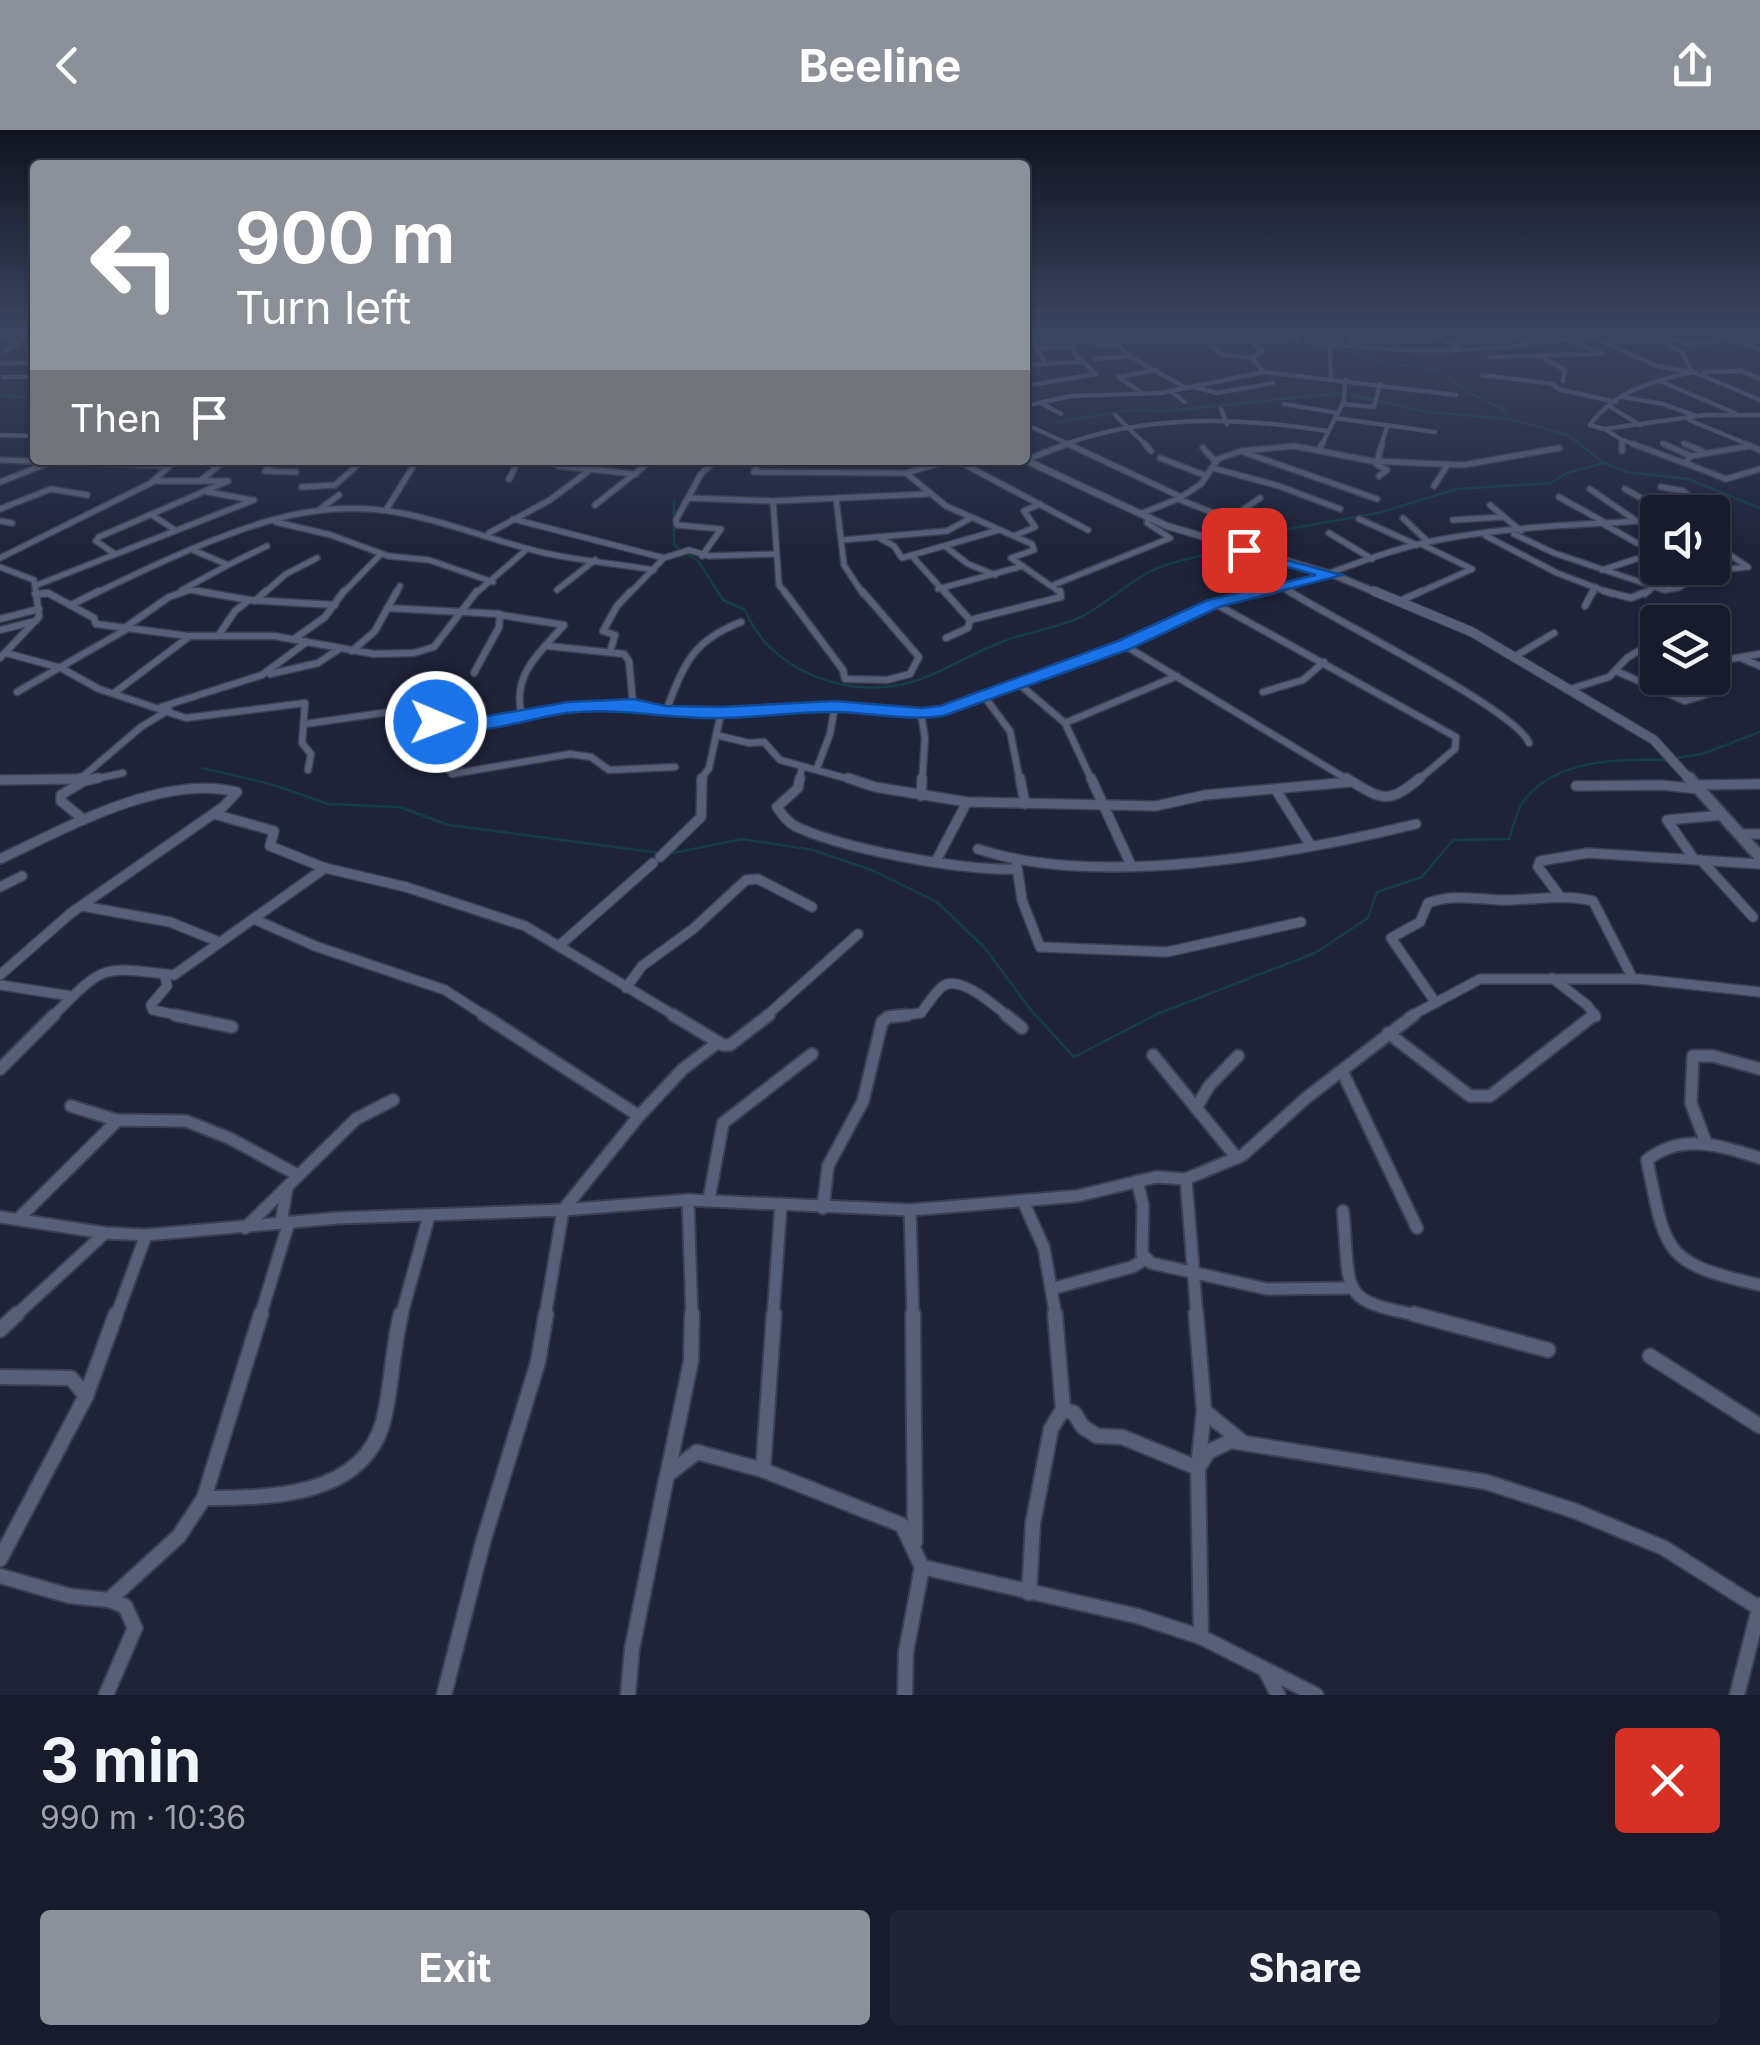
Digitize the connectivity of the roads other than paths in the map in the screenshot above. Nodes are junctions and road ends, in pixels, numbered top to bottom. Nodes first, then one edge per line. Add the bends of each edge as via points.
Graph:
1 (1038, 402) joint
2 (1317, 402) dead end
3 (1375, 402) edge
4 (1605, 402) edge
5 (1616, 402) edge
6 (1651, 402) edge
7 (1709, 402) edge
8 (1030, 404) edge
9 (1284, 404) dead end
10 (1342, 404) joint
11 (1612, 404) junction
12 (1310, 408) junction
13 (1221, 409) dead end
14 (1166, 412) dead end
15 (1250, 412) dead end
16 (1061, 414) dead end
17 (1114, 415) dead end
18 (1738, 415) junction
19 (1760, 415) edge
20 (1337, 416) junction
21 (1696, 416) junction
22 (1687, 419) junction
23 (1410, 420) dead end
24 (1257, 421) junction
25 (1176, 424) junction
26 (1227, 424) junction
27 (1640, 425) junction
28 (1030, 426) edge
29 (1388, 426) junction
30 (1131, 427) junction
31 (1412, 429) junction
32 (1605, 429) junction
33 (1327, 431) junction
34 (1435, 432) dead end
35 (0, 435) edge
36 (30, 436) edge
37 (1622, 440) junction
38 (1662, 442) dead end
39 (1684, 443) dead end
40 (1068, 444) junction
41 (1750, 446) junction
42 (1202, 448) dead end
43 (1559, 448) dead end
44 (1436, 449) dead end
45 (1320, 450) junction
46 (1760, 450) edge
47 (1151, 451) dead end
48 (1240, 451) junction
49 (1622, 451) dead end
50 (1705, 452) junction
51 (1691, 456) junction
52 (1030, 458) edge
53 (1160, 458) dead end
54 (0, 460) edge
55 (30, 461) edge
56 (1030, 462) edge
57 (1374, 462) junction
58 (1684, 462) junction
59 (1440, 463) junction
60 (1448, 464) junction
61 (43, 465) edge
62 (158, 465) edge
63 (220, 465) edge
64 (271, 465) edge
65 (358, 465) edge
66 (413, 465) edge
67 (516, 465) edge
68 (646, 465) edge
69 (711, 465) edge
70 (758, 465) edge
71 (814, 465) edge
72 (934, 465) edge
73 (964, 465) edge
74 (1214, 465) junction
75 (169, 466) joint
76 (558, 466) dead end
77 (1760, 469) edge
78 (590, 470) junction
79 (850, 471) junction
80 (296, 472) dead end
81 (906, 472) junction
82 (816, 473) junction
83 (636, 474) junction
84 (1207, 476) junction
85 (1380, 476) dead end
86 (509, 479) dead end
87 (201, 480) junction
88 (152, 481) junction
89 (0, 482) edge
90 (1434, 486) dead end
91 (302, 487) dead end
92 (1661, 487) dead end
93 (1590, 489) dead end
94 (1625, 489) dead end
95 (208, 492) junction
96 (927, 494) junction
97 (86, 495) dead end
98 (339, 495) dead end
99 (1689, 495) edge
100 (853, 497) junction
101 (1559, 497) dead end
102 (1640, 497) edge
103 (688, 498) junction
104 (836, 498) junction
105 (1180, 498) junction
106 (1260, 498) dead end
107 (1377, 499) dead end
108 (773, 502) junction
109 (1040, 504) junction
110 (595, 505) dead end
111 (1490, 505) dead end
112 (0, 509) edge
113 (319, 510) junction
114 (386, 510) junction
115 (1340, 510) dead end
116 (152, 515) junction
117 (1144, 516) junction
118 (1276, 517) dead end
119 (1502, 517) junction
120 (971, 518) junction
121 (1403, 518) dead end
122 (513, 519) junction
123 (1360, 519) dead end
124 (1228, 520) junction
125 (1453, 520) dead end
126 (0, 521) edge
127 (274, 521) junction
128 (1638, 522) joint
129 (12, 523) dead end
130 (1604, 524) junction
131 (999, 529) junction
132 (175, 530) junction
133 (1088, 530) dead end
134 (1521, 531) junction
135 (1329, 532) dead end
136 (489, 534) junction
137 (1512, 534) junction
138 (1014, 536) junction
139 (1486, 536) junction
140 (881, 539) junction
141 (842, 540) junction
142 (1638, 543) dead end
143 (1422, 544) junction
144 (267, 546) dead end
145 (946, 547) junction
146 (527, 549) junction
147 (192, 550) junction
148 (115, 554) junction
149 (381, 554) junction
150 (775, 554) junction
151 (1730, 554) edge
152 (702, 556) junction
153 (912, 557) junction
154 (0, 558) edge
155 (317, 558) dead end
156 (664, 558) junction
157 (1372, 559) junction
158 (596, 560) junction
159 (1636, 560) dead end
160 (968, 564) junction
161 (228, 565) junction
162 (1023, 566) junction
163 (0, 567) edge
164 (1730, 569) edge
165 (654, 570) junction
166 (1600, 570) junction
167 (996, 575) junction
168 (1334, 575) junction
169 (978, 579) junction
170 (492, 582) junction
171 (1682, 585) edge
172 (400, 586) dead end
173 (1596, 587) junction
174 (1652, 588) junction
175 (36, 589) junction
176 (938, 589) junction
177 (1285, 589) junction
178 (557, 590) dead end
179 (181, 591) junction
180 (1402, 600) junction
181 (252, 601) junction
182 (1214, 603) junction
183 (71, 605) junction
184 (335, 605) junction
185 (1584, 606) dead end
186 (387, 608) junction
187 (39, 610) junction
188 (458, 612) junction
189 (501, 615) junction
190 (0, 618) edge
191 (970, 620) junction
192 (38, 621) junction
193 (741, 622) dead end
194 (127, 628) junction
195 (0, 630) edge
196 (1554, 633) dead end
197 (190, 636) junction
198 (218, 636) junction
199 (946, 638) dead end
200 (294, 640) junction
201 (304, 644) junction
202 (1124, 645) junction
203 (548, 646) junction
204 (339, 649) junction
205 (1640, 650) edge
206 (350, 652) junction
207 (610, 652) junction
208 (1760, 654) edge
209 (3, 656) edge
210 (1514, 657) junction
211 (1743, 659) junction
212 (1730, 660) edge
213 (1324, 662) junction
214 (1760, 666) edge
215 (61, 668) junction
216 (1616, 671) junction
217 (474, 674) dead end
218 (262, 676) junction
219 (1177, 676) junction
220 (1640, 681) edge
221 (1019, 684) junction
222 (1566, 690) junction
223 (17, 692) dead end
224 (1263, 692) dead end
225 (114, 693) junction
226 (1671, 695) edge
227 (1704, 695) edge
228 (983, 696) junction
229 (633, 704) junction
230 (835, 706) junction
231 (164, 708) junction
232 (666, 711) junction
233 (721, 713) junction
234 (921, 714) junction
235 (522, 716) junction
236 (1065, 723) junction
237 (306, 724) junction
238 (451, 728) junction
239 (716, 736) junction
240 (1529, 743) dead end
241 (675, 767) dead end
242 (802, 767) junction
243 (817, 768) junction
244 (308, 770) dead end
245 (123, 773) dead end
246 (0, 780) edge
247 (82, 780) junction
248 (1350, 782) junction
249 (1760, 784) edge
250 (1576, 786) dead end
251 (1699, 787) junction
252 (1276, 790) junction
253 (921, 796) junction
254 (967, 802) junction
255 (1101, 802) junction
256 (1025, 804) junction
257 (214, 814) junction
258 (1723, 815) junction
259 (84, 820) junction
260 (1416, 824) dead end
261 (1740, 834) junction
262 (1760, 834) edge
263 (1311, 846) junction
264 (978, 849) dead end
265 (1760, 856) edge
266 (0, 859) edge
267 (936, 859) junction
268 (1698, 860) junction
269 (1130, 864) junction
270 (1760, 864) edge
271 (1017, 865) junction
272 (325, 868) junction
273 (22, 876) dead end
274 (0, 887) edge
275 (1559, 895) junction
276 (82, 906) junction
277 (812, 907) dead end
278 (1753, 918) dead end
279 (254, 919) junction
280 (1301, 922) dead end
281 (858, 934) dead end
282 (219, 942) junction
283 (560, 946) junction
284 (0, 974) edge
285 (165, 976) junction
286 (1552, 978) junction
287 (1633, 978) junction
288 (0, 985) edge
289 (626, 988) junction
290 (1760, 992) edge
291 (71, 996) junction
292 (1436, 1003) junction
293 (232, 1027) dead end
294 (1022, 1028) dead end
295 (1388, 1033) junction
296 (717, 1043) junction
297 (812, 1054) dead end
298 (1153, 1055) dead end
299 (1238, 1056) dead end
300 (0, 1069) edge
301 (1760, 1069) edge
302 (1342, 1071) junction
303 (393, 1100) dead end
304 (71, 1106) dead end
305 (1196, 1108) junction
306 (639, 1116) junction
307 (117, 1121) junction
308 (1706, 1143) junction
309 (1237, 1158) junction
310 (1760, 1158) edge
311 (298, 1174) junction
312 (1186, 1178) junction
313 (1136, 1181) junction
314 (288, 1184) junction
315 (709, 1199) junction
316 (688, 1200) junction
317 (1023, 1201) junction
318 (781, 1204) junction
319 (822, 1208) junction
320 (562, 1210) junction
321 (910, 1210) junction
322 (1343, 1211) dead end
323 (429, 1216) junction
324 (0, 1217) edge
325 (18, 1220) junction
326 (285, 1223) junction
327 (246, 1228) junction
328 (1417, 1228) dead end
329 (105, 1232) junction
330 (146, 1234) junction
331 (1146, 1259) junction
332 (1193, 1275) junction
333 (1760, 1284) edge
334 (1350, 1288) junction
335 (1051, 1289) junction
336 (0, 1330) edge
337 (1548, 1350) dead end
338 (1650, 1356) dead end
339 (0, 1377) edge
340 (86, 1396) junction
341 (1063, 1409) junction
342 (1204, 1411) junction
343 (1760, 1426) edge
344 (1242, 1442) junction
345 (1198, 1468) junction
346 (763, 1470) junction
347 (668, 1475) junction
348 (204, 1498) junction
349 (915, 1549) junction
350 (0, 1560) edge
351 (922, 1567) junction
352 (0, 1576) edge
353 (1029, 1593) junction
354 (109, 1600) junction
355 (1760, 1607) edge
356 (1201, 1637) junction
357 (1266, 1670) junction
358 (106, 1695) edge
359 (444, 1695) edge
360 (628, 1695) edge
361 (905, 1695) edge
362 (1278, 1695) edge
363 (1316, 1695) edge
364 (1738, 1695) edge

1 - 8 street
1 - 16 street
2 - 12 street
3 - 10 street
4 - 11 street
5 - 11 street
6 - 21 street
7 - 18 street
9 - 12 street
10 - 20 street
11 - 27 street
11 - 32 street via 1590,424
12 - 20 street
13 - 26 street
14 - 25 street
15 - 24 street
17 - 30 street
18 - 19 street
18 - 21 street
20 - 29 street
20 - 33 street
21 - 22 street
22 - 27 street
22 - 41 street
23 - 31 street
24 - 26 street
24 - 33 street
25 - 26 street
25 - 30 street
27 - 32 street
28 - 40 street
29 - 31 street
29 - 57 street
30 - 40 street
30 - 47 street
31 - 34 street
32 - 37 street
33 - 45 street
35 - 36 street
37 - 49 street
37 - 58 street
38 - 51 street
39 - 50 street
40 - 52 street
40 - 105 street
41 - 46 street
41 - 50 street
42 - 74 street
43 - 60 street
44 - 59 street
45 - 48 street
45 - 57 street
48 - 74 street
48 - 107 street
50 - 51 street
51 - 58 street
53 - 84 street
54 - 55 street
56 - 117 street
57 - 59 street
57 - 85 street via 1387,470
58 - 77 street via 1726,479
59 - 60 street
60 - 90 street
61 - 89 street
62 - 75 street
63 - 87 street
64 - 80 street via 265,470
65 - 91 street via 336,487
66 - 114 street
67 - 86 street
68 - 83 street
69 - 103 street
70 - 82 street via 754,472
71 - 82 street
72 - 81 street
73 - 109 street
74 - 84 street
74 - 115 street
75 - 88 street
76 - 78 street
78 - 83 street
78 - 122 street
79 - 81 street
79 - 82 street
79 - 100 street
81 - 96 street
83 - 110 street
84 - 105 street
87 - 88 street
87 - 95 street via 228,482
88 - 154 street
92 - 99 street
93 - 128 street
94 - 102 street
95 - 116 street
95 - 132 street via 254,500
96 - 100 street
96 - 120 street
97 - 112 street via 51,489
98 - 113 street
100 - 104 street
101 - 130 street
103 - 108 street
103 - 152 street via 676,525 721,529
104 - 108 street
104 - 141 street
105 - 117 street
105 - 124 street
106 - 124 street
108 - 150 street
109 - 133 street
109 - 138 street via 1024,511 1034,528
111 - 119 street
113 - 114 street
113 - 127 street
114 - 136 street
116 - 132 street
116 - 148 street via 99,536 96,541
117 - 162 street via 1170,538 1050,586
117 - 168 street
118 - 124 street via 1254,529
119 - 125 street
119 - 134 street
120 - 131 street
120 - 140 street via 947,531
121 - 143 street
122 - 136 street
122 - 156 street
123 - 143 street
126 - 129 street
127 - 147 street
127 - 149 street
128 - 130 street
130 - 134 street
130 - 142 street
131 - 138 street
131 - 145 street
132 - 148 street
134 - 137 street
135 - 157 street
136 - 146 street
137 - 139 street
137 - 166 street
138 - 162 street via 1034,550 1011,558
139 - 143 street
139 - 173 street
140 - 141 street
140 - 153 street via 902,558
141 - 150 street via 852,580 918,657 910,674 845,679 779,585
143 - 157 street
143 - 180 street via 1472,569
144 - 161 street
145 - 153 street
145 - 160 street
146 - 158 street
146 - 170 street
147 - 161 street
147 - 183 street
148 - 175 street
149 - 170 street via 429,560
149 - 184 street
150 - 152 street
151 - 164 street via 1748,566
152 - 156 street via 689,550
153 - 176 street
155 - 181 street
156 - 165 street
157 - 168 street
158 - 165 street
158 - 178 street
159 - 166 street
160 - 167 street
160 - 169 street
161 - 179 street
162 - 167 street
162 - 191 street via 1061,596
163 - 175 street via 30,577
165 - 207 street via 617,606 603,631 614,635
166 - 174 street
167 - 169 street
168 - 177 street
168 - 180 street
169 - 176 street
170 - 188 street
171 - 174 street
172 - 186 street
173 - 174 street via 1628,598
173 - 185 street
175 - 183 street
175 - 187 street
176 - 191 street
177 - 182 street
177 - 240 street via 1425,667 1518,728
179 - 181 street
179 - 194 street
180 - 210 street
181 - 184 street
181 - 198 street via 235,611
182 - 202 street
182 - 213 street
183 - 194 street via 96,624
184 - 200 street
186 - 188 street
186 - 206 street via 375,631
187 - 190 street
187 - 192 street
188 - 189 street
188 - 206 street via 431,648
189 - 203 street via 564,625
189 - 217 street
191 - 199 street via 968,628
192 - 195 street
192 - 209 street
193 - 232 street via 712,629
194 - 197 street
194 - 215 street
196 - 210 street
197 - 198 street
197 - 225 street
198 - 200 street
200 - 201 street
201 - 204 street
201 - 218 street
202 - 219 street
202 - 221 street
203 - 207 street
203 - 235 street via 522,669
204 - 206 street
204 - 218 street via 318,663
205 - 216 street
207 - 229 street via 629,658
208 - 211 street
209 - 215 street
210 - 222 street
211 - 212 street
211 - 214 street
213 - 224 street via 1303,680
213 - 248 street via 1456,737 1455,749 1398,798 1379,798
215 - 223 street
215 - 225 street
216 - 220 street
216 - 222 street
218 - 231 street
219 - 236 street
219 - 248 street
221 - 228 street
221 - 236 street
222 - 251 street via 1654,740
225 - 231 street
226 - 227 street via 1685,701
228 - 234 street
228 - 256 street via 1015,737
229 - 232 street
229 - 235 street
230 - 233 street
230 - 234 street
230 - 243 street
231 - 237 street via 194,718 301,703 308,706
231 - 247 street
232 - 233 street
233 - 239 street
234 - 253 street
235 - 238 street
236 - 255 street
237 - 238 street via 431,706 436,722
237 - 244 street
238 - 241 street via 452,774 570,754 586,755 609,770
239 - 242 street via 764,742 780,760
239 - 283 street via 700,780 701,817
242 - 243 street
242 - 267 street via 798,788 777,807 793,826
243 - 253 street
245 - 247 street
246 - 247 street
247 - 259 street via 59,799
248 - 252 street
249 - 251 street
250 - 251 street
251 - 258 street
252 - 255 street via 1156,806
252 - 263 street
253 - 254 street
254 - 256 street
254 - 267 street
255 - 256 street
255 - 269 street
257 - 259 street via 236,790 191,788
257 - 272 street via 274,832 270,846
257 - 276 street
258 - 261 street
258 - 268 street via 1667,820
259 - 266 street
260 - 263 street
261 - 262 street
261 - 265 street
263 - 269 street
264 - 271 street
267 - 271 street via 985,870
268 - 270 street
268 - 275 street via 1588,853 1537,863
268 - 278 street
269 - 271 street
271 - 280 street via 1040,947 1168,952
272 - 279 street
272 - 283 street via 511,921
273 - 274 street
275 - 287 street via 1598,904
275 - 292 street via 1428,903 1420,922 1391,938
276 - 282 street via 170,922
276 - 284 street
277 - 289 street via 758,879 746,880 642,966
279 - 282 street
279 - 306 street via 445,990
281 - 296 street via 730,1045
282 - 285 street
283 - 289 street
285 - 291 street via 104,970
285 - 293 street via 167,986 153,1010
286 - 287 street
286 - 292 street via 1480,979
286 - 295 street via 1596,1017 1490,1096 1470,1096
287 - 290 street
288 - 291 street
289 - 296 street
291 - 300 street
292 - 295 street
294 - 319 street via 981,994 952,983 921,1014 882,1022 863,1100 828,1166
295 - 302 street
296 - 306 street
297 - 315 street via 723,1123
298 - 305 street
299 - 305 street via 1208,1083
301 - 308 street via 1693,1056 1691,1103
302 - 309 street
302 - 328 street
303 - 311 street via 356,1120
304 - 307 street
305 - 309 street
306 - 320 street
307 - 311 street via 182,1120 234,1138
307 - 325 street
308 - 310 street
308 - 333 street via 1665,1146 1647,1160 1668,1249 1696,1271
309 - 312 street
311 - 314 street
312 - 313 street
312 - 332 street
313 - 317 street
313 - 331 street
314 - 326 street
314 - 327 street
315 - 316 street
315 - 318 street
316 - 320 street
316 - 347 street via 691,1361
317 - 321 street
317 - 335 street via 1042,1241
318 - 319 street
318 - 346 street
319 - 321 street
320 - 323 street
320 - 359 street via 538,1362
321 - 349 street
322 - 334 street
323 - 326 street
323 - 348 street via 389,1366 382,1428 363,1462 349,1474 286,1495
324 - 325 street
325 - 329 street
326 - 327 street
326 - 348 street
327 - 330 street
329 - 330 street
329 - 336 street
330 - 340 street
331 - 332 street
331 - 335 street
332 - 334 street via 1267,1289
332 - 342 street
334 - 337 street via 1368,1306
335 - 341 street
338 - 343 street
339 - 340 street via 71,1378
340 - 350 street
341 - 345 street via 1097,1436 1122,1437
341 - 353 street via 1051,1429 1037,1504
342 - 344 street
342 - 345 street
344 - 345 street via 1208,1452
344 - 355 street via 1486,1482 1664,1548
345 - 356 street
346 - 347 street via 697,1452
346 - 349 street via 896,1520
347 - 360 street
348 - 354 street via 179,1536
349 - 351 street
351 - 353 street
351 - 361 street
352 - 354 street
353 - 356 street
354 - 358 street via 124,1606 135,1628
355 - 364 street
356 - 357 street
357 - 362 street
357 - 363 street

